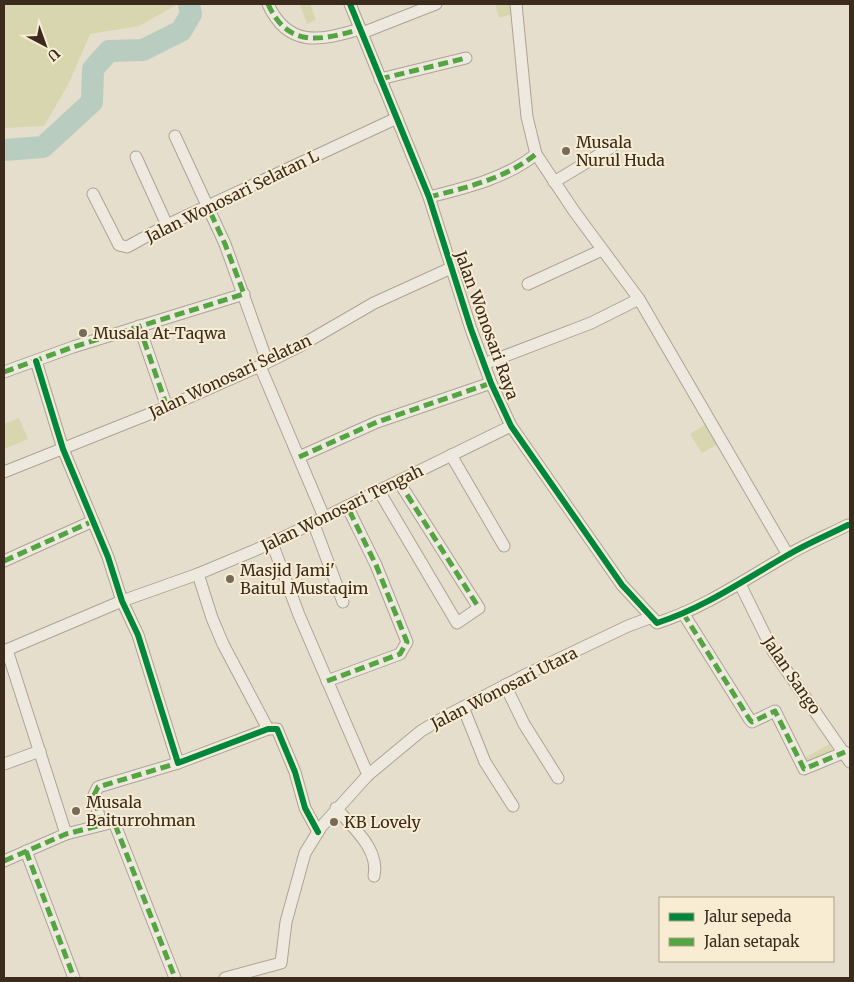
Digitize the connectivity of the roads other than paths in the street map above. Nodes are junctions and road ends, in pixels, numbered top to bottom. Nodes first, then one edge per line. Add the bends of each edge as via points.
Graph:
1 (350, 4) edge
2 (436, 4) edge
3 (516, 4) edge
4 (270, 9) edge
5 (361, 31) junction
6 (466, 58) dead end
7 (380, 79) junction
8 (397, 118) junction
9 (175, 136) dead end
10 (612, 148) dead end
11 (536, 154) junction
12 (136, 157) dead end
13 (554, 182) junction
14 (93, 194) dead end
15 (428, 197) junction
16 (208, 207) junction
17 (167, 226) junction
18 (602, 250) junction
19 (451, 268) junction
20 (528, 284) dead end
21 (244, 294) junction
22 (639, 299) junction
23 (139, 326) junction
24 (36, 361) junction
25 (264, 364) junction
26 (484, 364) junction
27 (4, 372) edge
28 (491, 383) junction
29 (167, 407) junction
30 (511, 426) junction
31 (63, 449) junction
32 (451, 455) junction
33 (299, 457) junction
34 (4, 472) edge
35 (399, 482) junction
36 (379, 491) junction
37 (347, 506) junction
38 (324, 517) junction
39 (93, 521) junction
40 (313, 522) junction
41 (848, 525) dead end
42 (272, 543) junction
43 (504, 546) dead end
44 (788, 554) junction
45 (4, 561) edge
46 (198, 574) junction
47 (740, 584) junction
48 (122, 601) junction
49 (343, 602) dead end
50 (683, 613) junction
51 (654, 620) junction
52 (5, 650) edge
53 (327, 681) junction
54 (505, 685) junction
55 (463, 707) junction
56 (268, 729) junction
57 (40, 751) junction
58 (848, 757) edge
59 (178, 763) junction
60 (4, 764) edge
61 (368, 775) junction
62 (558, 778) dead end
63 (513, 806) dead end
64 (336, 808) junction
65 (101, 825) junction
66 (318, 832) junction
67 (66, 834) junction
68 (26, 851) junction
69 (4, 861) edge
70 (374, 876) dead end
71 (74, 978) edge
72 (175, 978) edge
73 (225, 978) edge

1 - 5 street, Jalan Wonosari Raya
2 - 5 street
3 - 11 street via 527,117
4 - 5 street via 284,29 295,35 329,39
5 - 7 street, Jalan Wonosari Raya
6 - 7 street
7 - 8 street, Jalan Wonosari Raya
8 - 15 street, Jalan Wonosari Raya
8 - 16 street, Jalan Wonosari Selatan L
9 - 16 street
10 - 13 street
11 - 13 street
11 - 15 street via 527,163 468,187
12 - 17 street
13 - 18 street
14 - 17 street, Jalan Wonosari Selatan L via 123,248
15 - 19 street, Jalan Wonosari Raya
16 - 17 street, Jalan Wonosari Selatan L
16 - 21 street
18 - 20 street
18 - 22 street
19 - 25 street, Jalan Wonosari Selatan via 374,302
19 - 26 street, Jalan Wonosari Raya
21 - 23 street
21 - 25 street
22 - 26 street via 591,323
22 - 44 street
23 - 24 street
23 - 29 street
24 - 27 street
24 - 31 street
25 - 29 street, Jalan Wonosari Selatan
25 - 33 street
26 - 28 street, Jalan Wonosari Raya
28 - 30 street, Jalan Wonosari Raya
28 - 33 street via 377,422
29 - 31 street, Jalan Wonosari Selatan
30 - 32 street, Jalan Wonosari Tengah
30 - 51 street, Jalan Wonosari Raya via 622,585
31 - 34 street, Jalan Wonosari Selatan
31 - 39 street
32 - 35 street, Jalan Wonosari Tengah
32 - 43 street
33 - 38 street
35 - 36 street, Jalan Wonosari Tengah
35 - 36 street via 478,608 459,622 455,622
36 - 37 street, Jalan Wonosari Tengah
37 - 38 street, Jalan Wonosari Tengah
37 - 53 street via 376,565 407,642 400,654
38 - 40 street, Jalan Wonosari Tengah
39 - 45 street
39 - 48 street
40 - 42 street, Jalan Wonosari Tengah
40 - 49 street
41 - 44 street, Jalan Wonosari Utara
42 - 46 street, Jalan Wonosari Tengah
42 - 53 street
44 - 47 street, Jalan Wonosari Utara
46 - 48 street, Jalan Wonosari Tengah
46 - 56 street via 223,644
47 - 50 street, Jalan Wonosari Utara
47 - 58 street, Jalan Sango via 773,651
48 - 52 street, Jalan Wonosari Tengah
48 - 59 street via 138,635
50 - 51 street, Jalan Wonosari Utara
50 - 58 street via 750,720 752,722 775,711 804,770
51 - 54 street, Jalan Wonosari Utara via 628,626
52 - 57 street
53 - 61 street
54 - 55 street, Jalan Wonosari Utara
54 - 62 street via 524,724
55 - 61 street, Jalan Wonosari Utara via 421,731
55 - 63 street via 485,762
56 - 59 street
56 - 66 street via 280,732 305,808
57 - 60 street
57 - 67 street
59 - 65 street via 98,787 94,795
61 - 64 street, Jalan Wonosari Utara
64 - 66 street, Jalan Wonosari Utara
64 - 70 street via 370,848 376,866
65 - 67 street
65 - 72 street via 116,824
66 - 73 street, Jalan Wonosari Utara via 300,866 286,922 281,963
67 - 68 street
68 - 69 street
68 - 71 street

